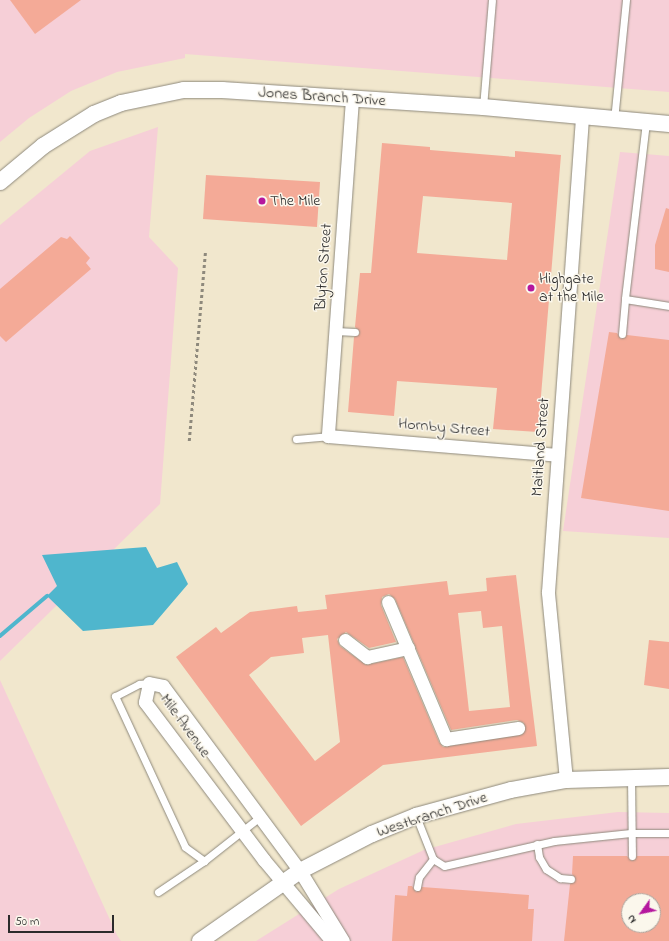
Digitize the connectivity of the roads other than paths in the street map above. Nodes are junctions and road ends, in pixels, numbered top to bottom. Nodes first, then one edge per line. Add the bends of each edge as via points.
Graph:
1 (492, 0) edge
2 (626, 0) edge
3 (352, 99) junction
4 (483, 108) junction
5 (582, 116) junction
6 (614, 120) junction
7 (646, 122) junction
8 (669, 124) edge
9 (0, 182) edge
10 (625, 299) junction
11 (669, 306) edge
12 (336, 331) junction
13 (355, 332) dead end
14 (622, 334) dead end
15 (328, 436) junction
16 (296, 439) dead end
17 (558, 455) junction
18 (388, 602) dead end
19 (344, 640) dead end
20 (408, 648) junction
21 (149, 683) junction
22 (518, 728) dead end
23 (631, 777) junction
24 (669, 777) edge
25 (566, 780) junction
26 (416, 816) junction
27 (260, 817) junction
28 (243, 831) junction
29 (630, 833) junction
30 (669, 833) edge
31 (537, 844) junction
32 (632, 856) dead end
33 (433, 859) junction
34 (204, 861) junction
35 (300, 871) junction
36 (571, 879) dead end
37 (285, 883) junction
38 (417, 886) dead end
39 (158, 892) dead end
40 (200, 941) edge
41 (332, 941) edge
42 (343, 941) edge

1 - 4 lane
2 - 6 lane
3 - 4 street, Jones Branch Drive
3 - 9 street, Jones Branch Drive via 222,90 184,90 155,94 121,103 83,120 43,146
3 - 12 street, Blyton Street
4 - 5 street, Jones Branch Drive
5 - 6 street, Jones Branch Drive
5 - 17 street, Maitland Street
6 - 7 street, Jones Branch Drive
7 - 8 street, Jones Branch Drive
7 - 10 lane
10 - 11 lane
10 - 14 lane
12 - 13 lane
12 - 15 street, Blyton Street
15 - 16 lane
15 - 17 street, Hornby Street
17 - 25 street, Maitland Street via 548,606
18 - 20 street
19 - 20 street via 367,657
20 - 22 street via 446,739
21 - 27 street, Mile Avenue via 163,686
21 - 28 street, Mile Avenue via 145,702
21 - 34 lane via 139,684 115,696 185,847
23 - 24 street, Westbranch Drive
23 - 25 street, Westbranch Drive
23 - 29 lane
25 - 26 street, Westbranch Drive via 496,793
26 - 33 lane
26 - 35 street, Westbranch Drive via 372,834
27 - 28 lane
27 - 35 street, Mile Avenue
28 - 34 lane
28 - 37 street, Mile Avenue
29 - 30 lane
29 - 31 lane
29 - 32 lane
31 - 33 lane via 444,866
31 - 36 lane via 539,857 546,869 560,878
33 - 38 lane via 419,877
34 - 39 lane
35 - 37 street, Westbranch Drive
35 - 42 street, Mile Avenue
37 - 40 street, Westbranch Drive
37 - 41 street, Mile Avenue

